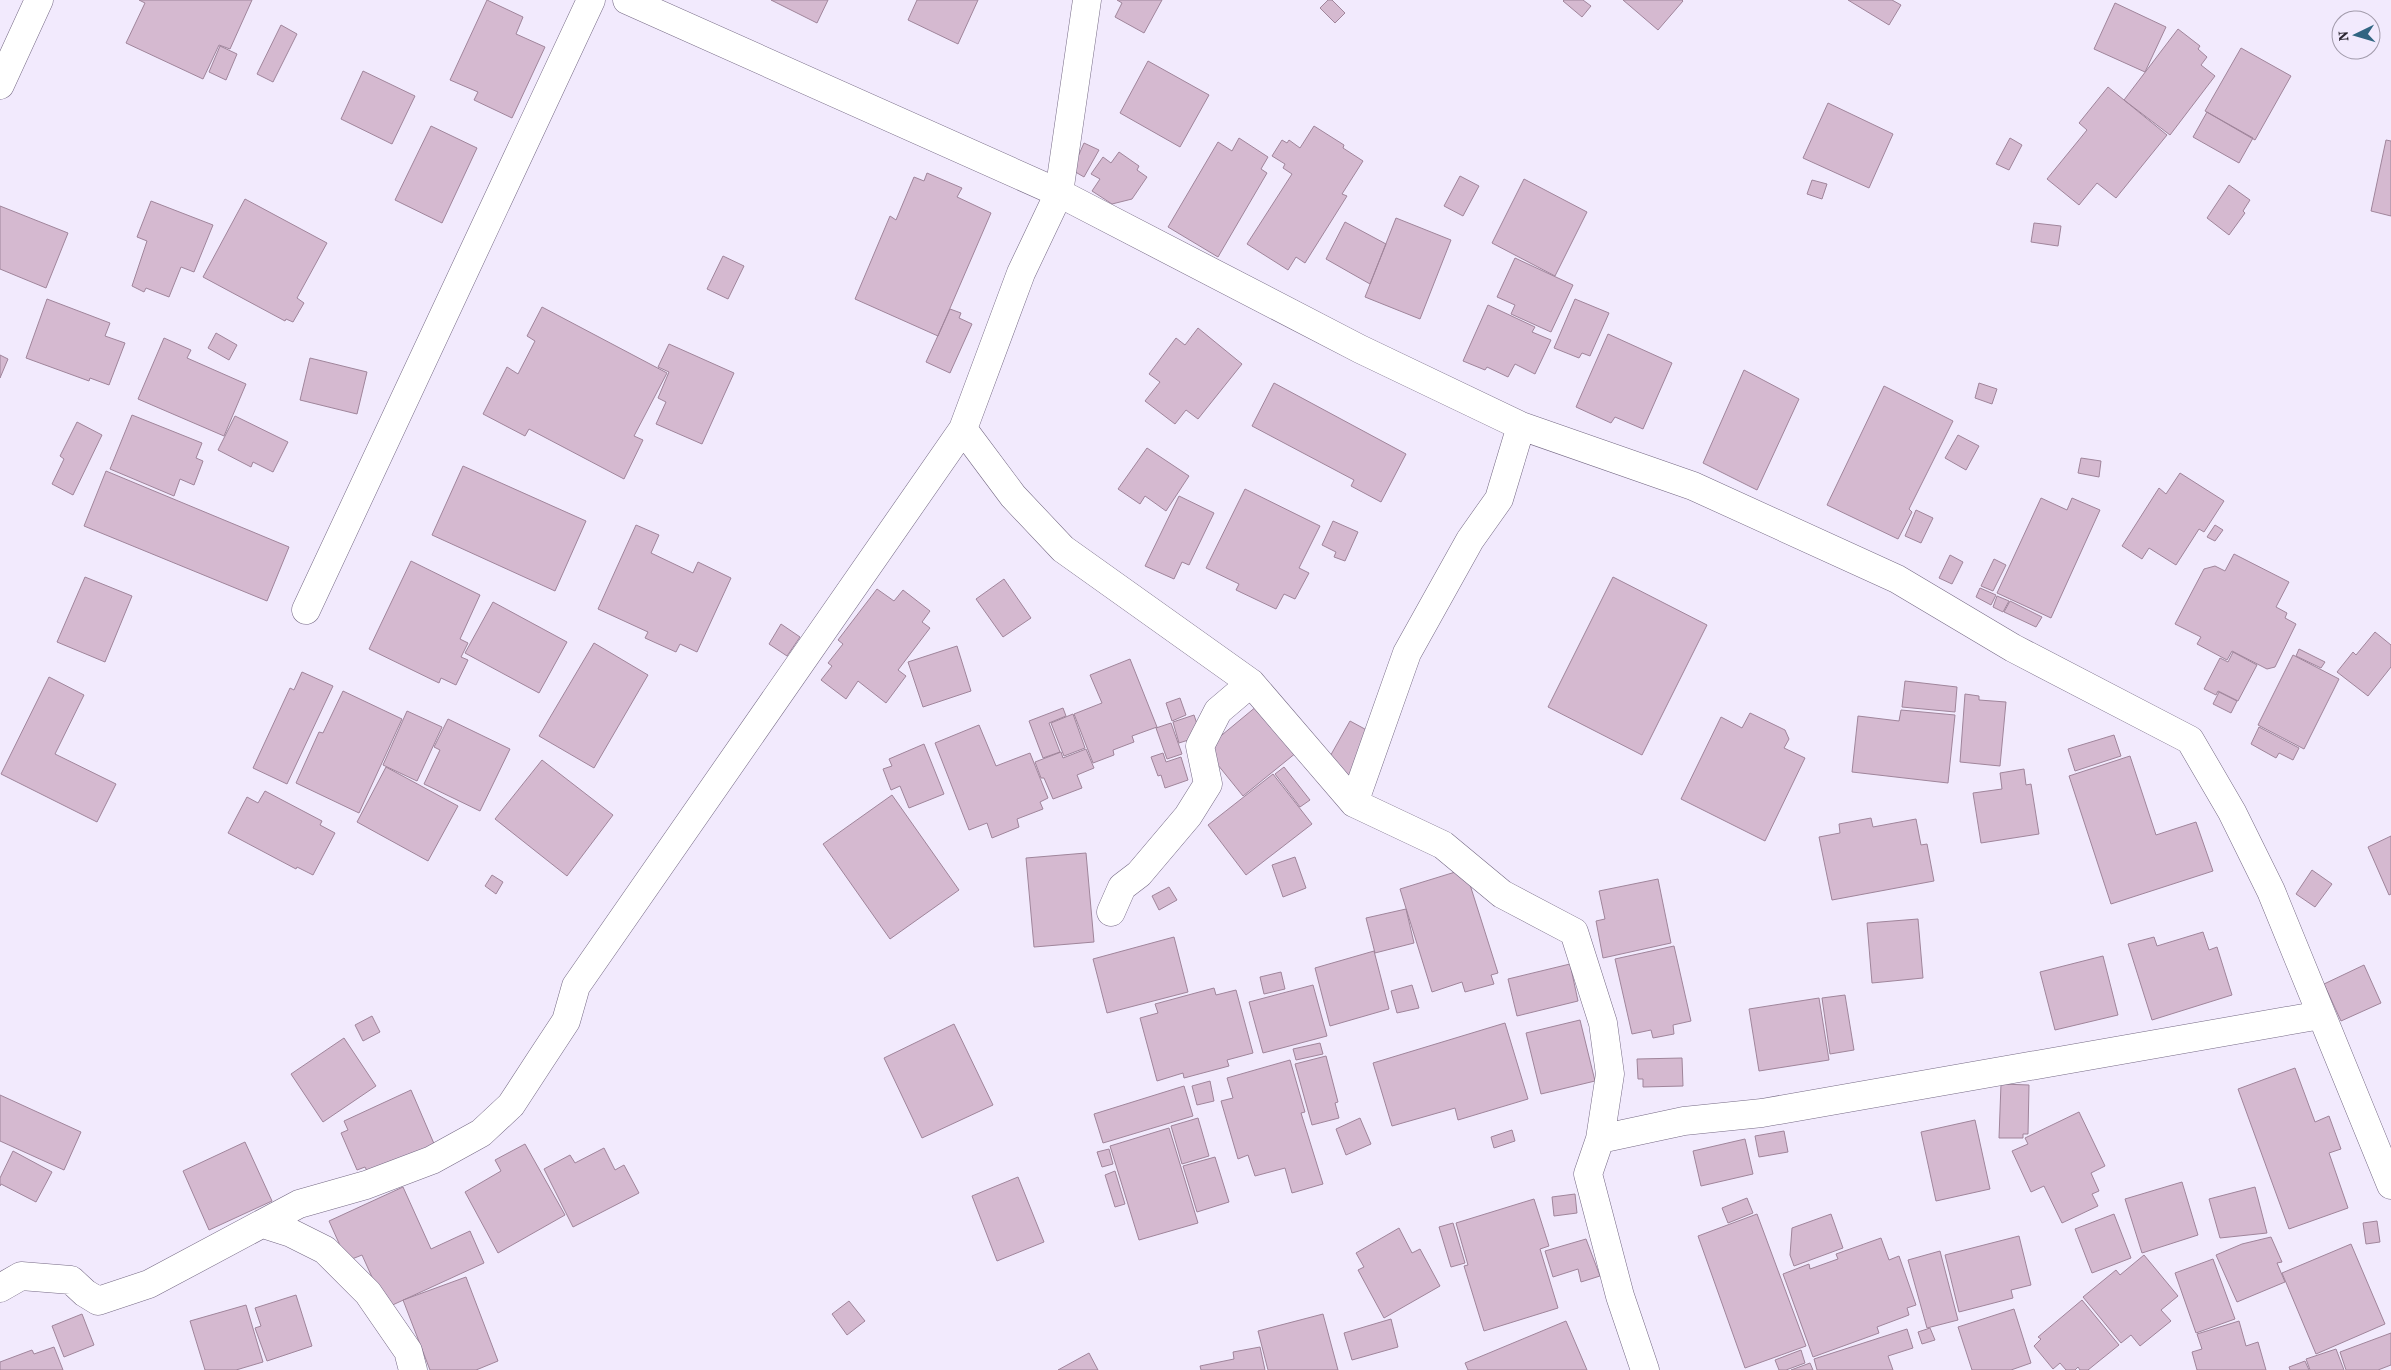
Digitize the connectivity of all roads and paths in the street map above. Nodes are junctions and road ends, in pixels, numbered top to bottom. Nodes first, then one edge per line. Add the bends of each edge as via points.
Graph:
1 (39, 0) edge
2 (591, 0) edge
3 (627, 0) edge
4 (1087, 0) edge
5 (0, 85) edge
6 (1059, 193) junction
7 (1521, 426) junction
8 (963, 429) junction
9 (306, 610) dead end
10 (1251, 683) junction
11 (1354, 803) junction
12 (1111, 912) dead end
13 (2321, 1015) junction
14 (1600, 1139) junction
15 (2391, 1185) edge
16 (263, 1224) junction
17 (0, 1288) edge
18 (413, 1370) edge
19 (1645, 1370) edge

1 - 5 street
2 - 9 street
3 - 6 street
4 - 6 street
6 - 7 street via 1360,349
6 - 8 street via 1021,273
7 - 11 street via 1499,499 1470,540 1408,653
7 - 13 street via 1693,486 1897,579 2013,648 2190,740 2232,812 2270,891
8 - 10 street via 1013,496 1063,548
8 - 16 street via 576,986 566,1020 510,1105 480,1133 432,1160 366,1185 299,1204
10 - 11 street
10 - 12 street via 1218,710 1200,746 1208,784 1188,816 1139,874 1122,887
11 - 14 street via 1443,844 1502,894 1574,932 1603,1023 1610,1074
13 - 14 street via 1772,1112 1684,1121
13 - 15 street
14 - 19 street via 1588,1174 1620,1296
16 - 17 street via 149,1284 98,1301 71,1280 21,1276
16 - 18 street via 291,1233 325,1250 368,1293 408,1351

